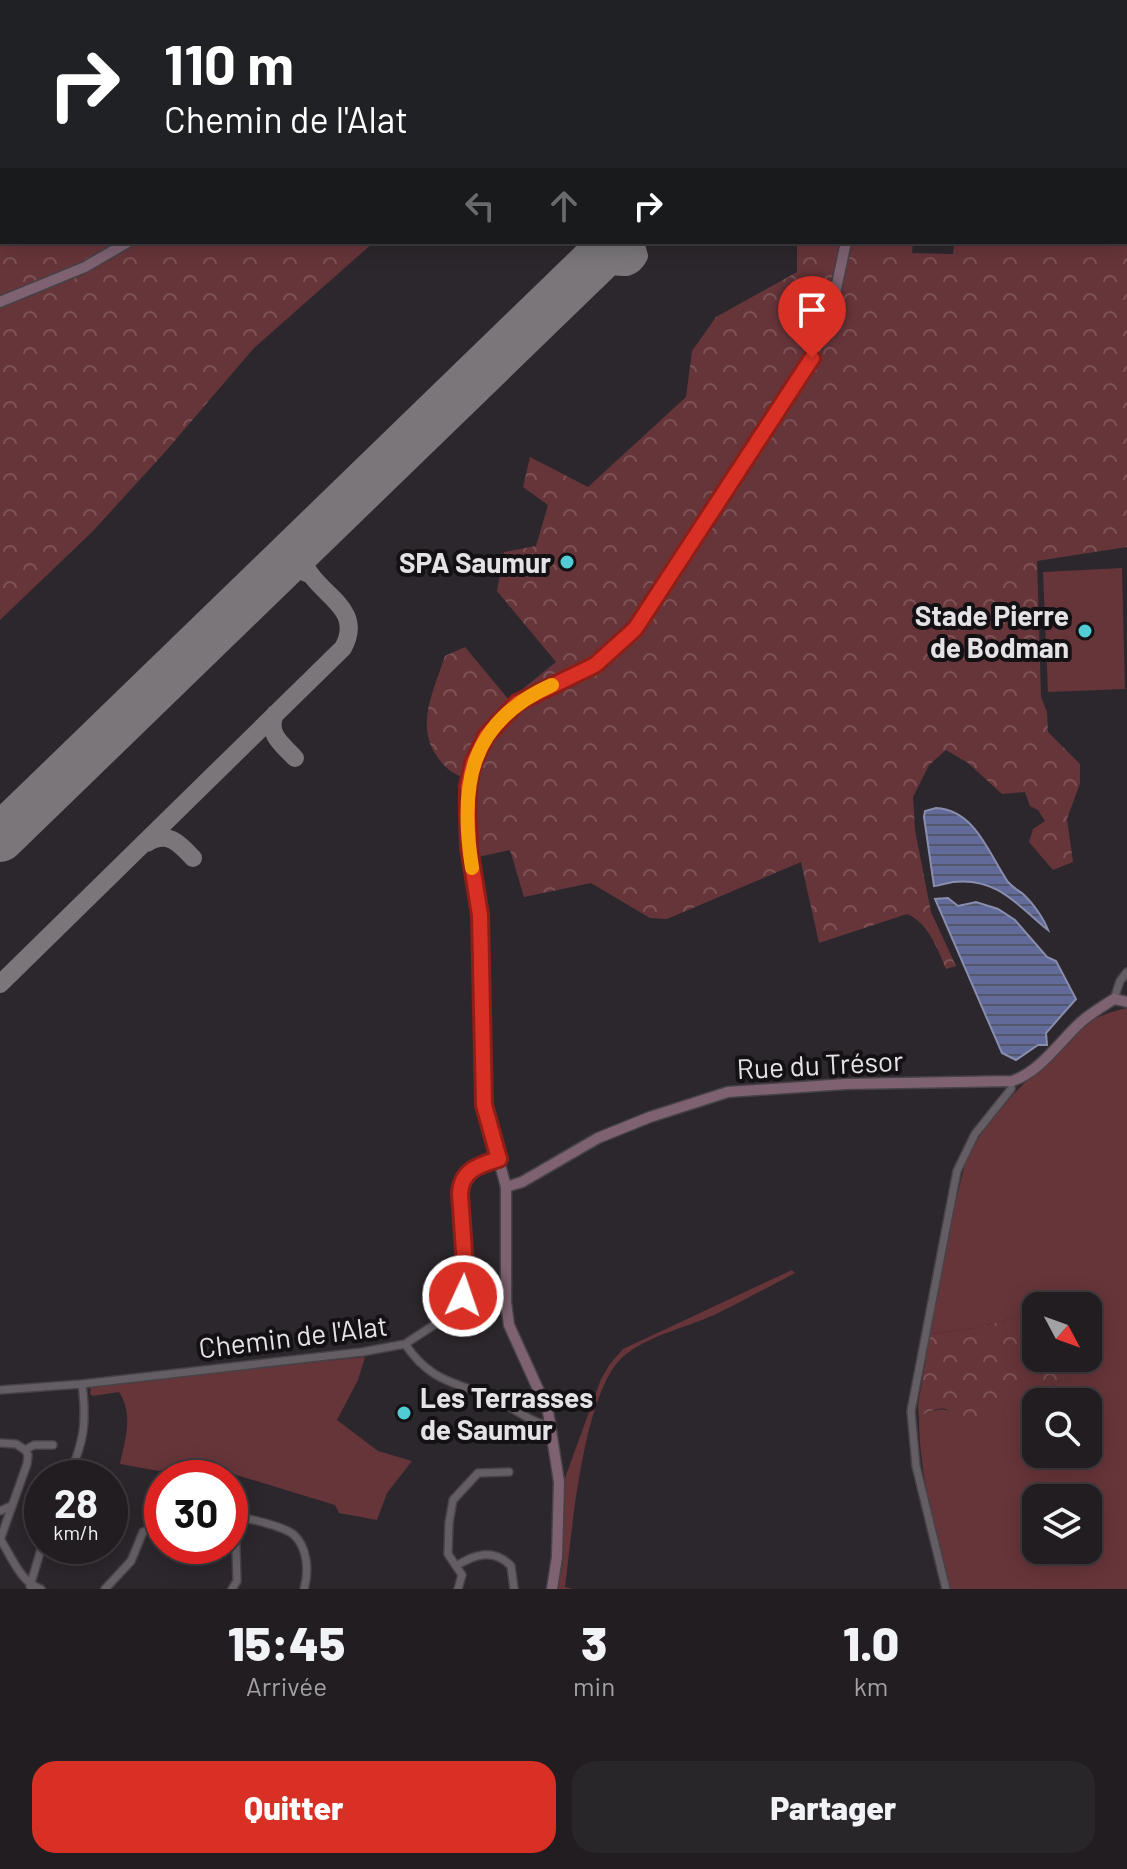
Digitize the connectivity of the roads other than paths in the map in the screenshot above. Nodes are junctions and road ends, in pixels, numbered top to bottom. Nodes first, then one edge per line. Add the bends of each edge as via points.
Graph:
1 (125, 244) edge
2 (846, 244) edge
3 (0, 302) edge
4 (1127, 972) edge
5 (1114, 999) junction
6 (1127, 1002) edge
7 (1012, 1081) junction
8 (499, 1159) junction
9 (506, 1187) junction
10 (405, 1344) junction
11 (82, 1384) junction
12 (0, 1390) edge
13 (552, 1426) junction
14 (0, 1443) edge
15 (53, 1445) dead end
16 (25, 1450) junction
17 (76, 1460) edge
18 (509, 1472) dead end
19 (2, 1520) edge
20 (248, 1520) edge
21 (144, 1532) edge
22 (0, 1539) edge
23 (36, 1564) edge
24 (236, 1564) edge
25 (456, 1566) junction
26 (29, 1587) edge
27 (41, 1589) edge
28 (105, 1589) edge
29 (232, 1589) edge
30 (304, 1589) edge
31 (458, 1589) edge
32 (514, 1589) edge
33 (552, 1589) edge
34 (946, 1589) edge

1 - 3 street via 85,267
2 - 8 street via 834,298 812,358 644,616 595,665 517,703 486,736 473,763 469,847 480,915 484,1105
4 - 5 street
5 - 6 street
5 - 7 street
7 - 9 street, Rue du Trésor via 728,1092 612,1132
7 - 34 street via 957,1171 911,1411 916,1466
8 - 9 street
8 - 10 street, Chemin de l'Alat via 472,1168 462,1180 463,1296 447,1315
9 - 13 street via 509,1325
10 - 11 street, Chemin de l'Alat
10 - 13 street via 430,1372
11 - 12 street, Chemin de l'Alat
11 - 17 street via 86,1417
13 - 33 street via 559,1482
14 - 16 street
15 - 16 street
16 - 19 street via 27,1464
18 - 25 street via 478,1473 453,1500 448,1549
19 - 22 street
20 - 30 street via 293,1534 309,1573
21 - 28 street via 131,1561
22 - 26 street
23 - 26 street
24 - 29 street
25 - 31 street via 462,1575
25 - 32 street via 485,1553 495,1555 511,1566
26 - 27 street

